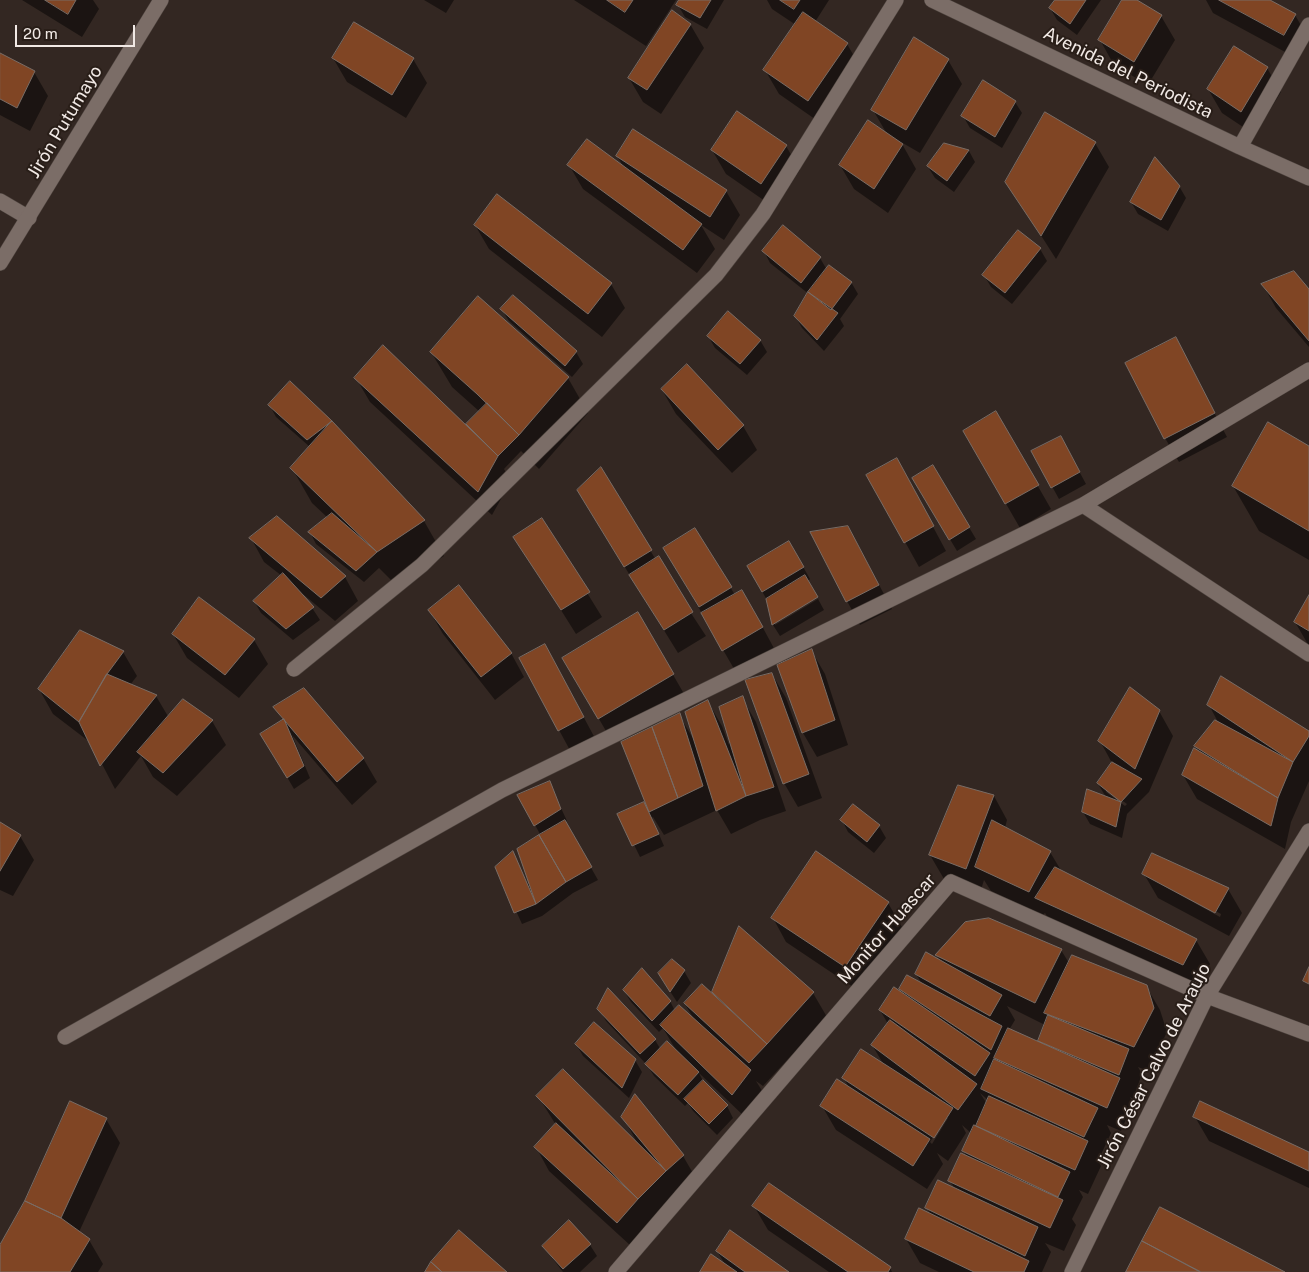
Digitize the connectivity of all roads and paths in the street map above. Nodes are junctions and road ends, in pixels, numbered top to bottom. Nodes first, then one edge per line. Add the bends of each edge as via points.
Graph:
1 (161, 0) edge
2 (896, 0) edge
3 (932, 0) edge
4 (1309, 26) edge
5 (1240, 148) junction
6 (1309, 178) edge
7 (0, 201) edge
8 (29, 218) junction
9 (0, 263) edge
10 (1309, 370) edge
11 (1083, 505) junction
12 (1309, 654) edge
13 (294, 669) dead end
14 (1309, 831) edge
15 (1207, 996) junction
16 (1309, 1034) edge
17 (65, 1037) dead end
18 (616, 1272) edge
19 (1072, 1272) edge

1 - 8 street, Jirón Putumayo
2 - 13 street via 763,214 716,275 422,565
3 - 5 street, Avenida del Periodista
4 - 5 street
5 - 6 street, Avenida del Periodista
7 - 8 street
8 - 9 street, Jirón Putumayo
10 - 11 street
11 - 12 street
11 - 17 street via 502,790
14 - 15 street, Jirón César Calvo de Araujo
15 - 16 street, Monitor Huascar
15 - 18 street, Monitor Huascar via 952,882
15 - 19 street, Jirón César Calvo de Araujo

